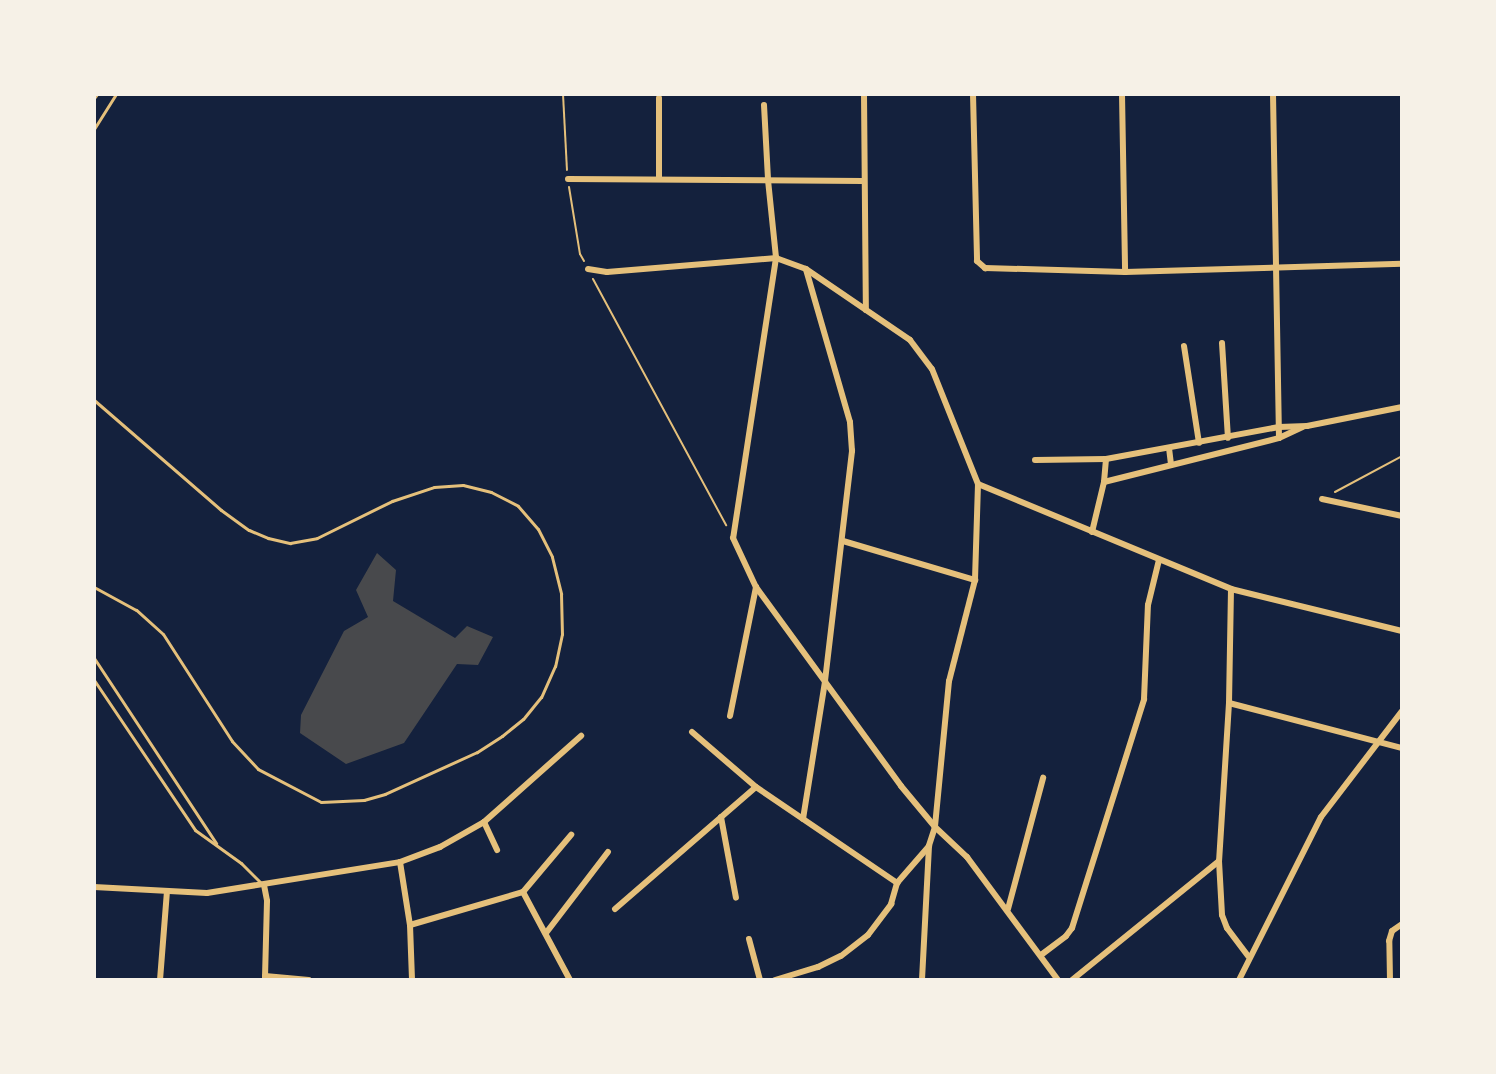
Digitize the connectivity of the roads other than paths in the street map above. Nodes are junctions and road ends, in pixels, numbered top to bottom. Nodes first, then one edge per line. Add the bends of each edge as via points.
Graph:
1 (97, 94) edge
2 (116, 94) edge
3 (864, 94) edge
4 (973, 94) edge
5 (1122, 94) edge
6 (1273, 94) edge
7 (94, 98) edge
8 (659, 98) dead end
9 (764, 105) dead end
10 (94, 129) edge
11 (568, 179) dead end
12 (659, 179) junction
13 (768, 180) junction
14 (863, 181) junction
15 (776, 258) junction
16 (1401, 264) edge
17 (1275, 266) junction
18 (588, 269) road end
19 (806, 269) junction
20 (1125, 272) junction
21 (866, 310) junction
22 (1222, 343) dead end
23 (1184, 346) dead end
24 (94, 400) edge
25 (1401, 407) edge
26 (1307, 426) junction
27 (1279, 427) junction
28 (1228, 438) junction
29 (1279, 438) junction
30 (1199, 443) junction
31 (1169, 448) junction
32 (1106, 459) junction
33 (1035, 460) dead end
34 (1171, 465) junction
35 (1104, 482) junction
36 (978, 484) junction
37 (1322, 499) road end
38 (1401, 516) edge
39 (1092, 532) junction
40 (843, 541) junction
41 (1159, 560) junction
42 (975, 580) junction
43 (756, 587) junction
44 (95, 588) edge
45 (1231, 589) junction
46 (1401, 631) edge
47 (94, 658) edge
48 (94, 680) edge
49 (825, 681) junction
50 (1228, 703) junction
51 (1401, 711) edge
52 (730, 716) dead end
53 (692, 732) dead end
54 (581, 736) dead end
55 (1380, 742) junction
56 (1401, 748) edge
57 (1043, 778) dead end
58 (756, 787) junction
59 (721, 817) junction
60 (803, 819) junction
61 (484, 822) junction
62 (935, 827) junction
63 (571, 835) dead end
64 (217, 844) junction
65 (929, 846) junction
66 (497, 850) dead end
67 (608, 852) dead end
68 (1219, 861) junction
69 (400, 862) junction
70 (897, 883) junction
71 (264, 885) junction
72 (94, 888) edge
73 (167, 892) junction
74 (523, 892) junction
75 (736, 898) dead end
76 (615, 909) dead end
77 (1008, 909) junction
78 (1401, 924) edge
79 (410, 925) junction
80 (546, 933) junction
81 (749, 939) dead end
82 (1041, 955) junction
83 (1248, 956) junction
84 (265, 978) edge
85 (160, 980) edge
86 (309, 980) edge
87 (412, 980) edge
88 (570, 980) edge
89 (760, 980) edge
90 (775, 980) edge
91 (922, 980) edge
92 (1059, 980) edge
93 (1072, 980) edge
94 (1239, 980) edge
95 (1390, 980) edge

1 - 7 lane
2 - 10 lane
3 - 14 street
4 - 20 street via 977,261 985,268
5 - 20 street
6 - 17 street
8 - 12 street
9 - 13 street
11 - 12 street
12 - 13 street
13 - 14 street
13 - 15 street
14 - 21 street
15 - 18 street via 607,272
15 - 19 street
15 - 43 street via 734,538
16 - 17 street
17 - 20 street
17 - 27 street
19 - 21 street
19 - 40 street via 850,422 852,452
21 - 36 street via 909,340 932,369
22 - 28 street
23 - 30 street
24 - 44 lane via 221,510 249,530 291,543 316,538 392,501 434,487 463,485 491,492 518,506 538,529 552,557 561,594 562,634 555,666 541,697 502,736 421,780 364,800 321,802 258,770 232,741 163,634 136,610
25 - 26 street
26 - 27 street
26 - 29 street
27 - 28 street
27 - 29 street
28 - 30 street
29 - 34 street
30 - 31 street
31 - 32 street
31 - 34 street
32 - 33 street
32 - 35 street
34 - 35 street
35 - 39 street
36 - 39 street
36 - 42 street
37 - 38 street
39 - 41 street
40 - 42 street
40 - 49 street
41 - 45 street
41 - 82 street via 1148,605 1144,699 1072,928
42 - 62 street via 949,681
43 - 49 street
43 - 52 street
45 - 46 street
45 - 50 street
47 - 64 lane
48 - 64 lane via 195,830
49 - 60 street
49 - 62 street
50 - 55 street
50 - 68 street
51 - 55 street
53 - 58 street
54 - 61 street
55 - 56 street
55 - 83 street via 1321,817
57 - 77 street
58 - 59 street
58 - 60 street
59 - 75 street
59 - 76 street
60 - 70 street
61 - 66 street
61 - 69 street via 440,847
62 - 65 street
62 - 77 street via 954,842
63 - 74 street
64 - 71 lane
65 - 70 street
65 - 91 street
67 - 80 street
68 - 83 street via 1222,915
68 - 93 street
69 - 71 street
69 - 79 street
70 - 90 street via 891,904 868,935 833,959
71 - 73 street via 199,894
71 - 84 street
72 - 73 street
73 - 85 street
74 - 79 street
74 - 80 street
77 - 82 street
78 - 95 street via 1392,931 1389,941
79 - 87 street
80 - 88 street
81 - 89 street
82 - 92 street
83 - 94 street
84 - 86 street

